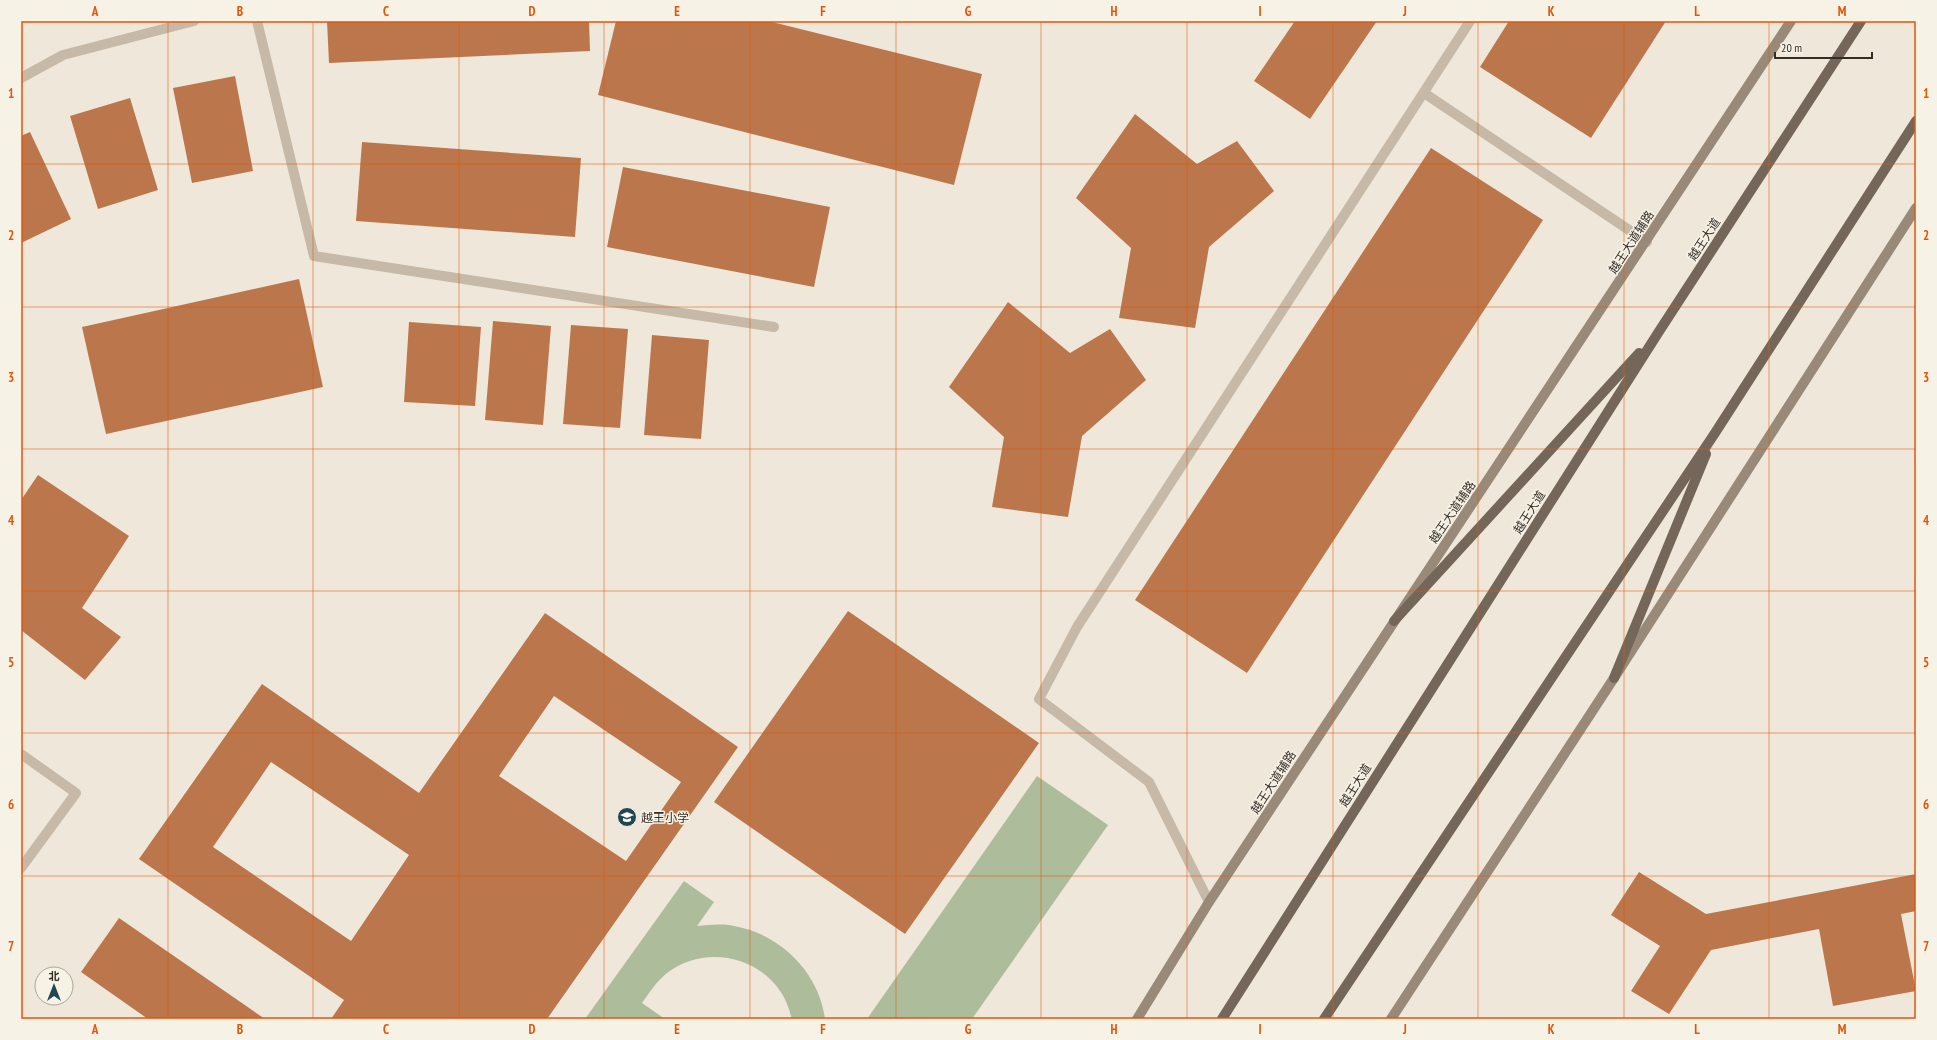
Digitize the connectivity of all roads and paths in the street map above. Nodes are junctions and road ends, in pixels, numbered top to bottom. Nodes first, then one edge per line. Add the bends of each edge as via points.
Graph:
1 (194, 21) edge
2 (257, 21) edge
3 (1470, 21) edge
4 (1791, 21) edge
5 (1861, 21) edge
6 (21, 78) edge
7 (1424, 93) junction
8 (1914, 125) edge
9 (1916, 208) edge
10 (1647, 242) junction
11 (774, 327) dead end
12 (1658, 332) junction
13 (1715, 433) junction
14 (1394, 621) junction
15 (1614, 678) junction
16 (21, 754) edge
17 (21, 868) edge
18 (1209, 902) junction
19 (1137, 1019) edge
20 (1222, 1019) edge
21 (1324, 1019) edge
22 (1391, 1019) edge

1 - 6 street via 63,56
2 - 11 street via 314,256
3 - 7 street
4 - 10 main road, 越王大道辅路
5 - 12 main road, 越王大道
7 - 10 street
7 - 18 street via 1077,627 1039,699 1149,782
8 - 13 main road
9 - 15 main road
10 - 14 main road, 越王大道辅路
12 - 14 main road
12 - 20 main road, 越王大道
13 - 15 main road
13 - 21 main road
14 - 18 main road, 越王大道辅路
15 - 22 main road
16 - 17 street via 76,793
18 - 19 main road, 越王大道辅路

